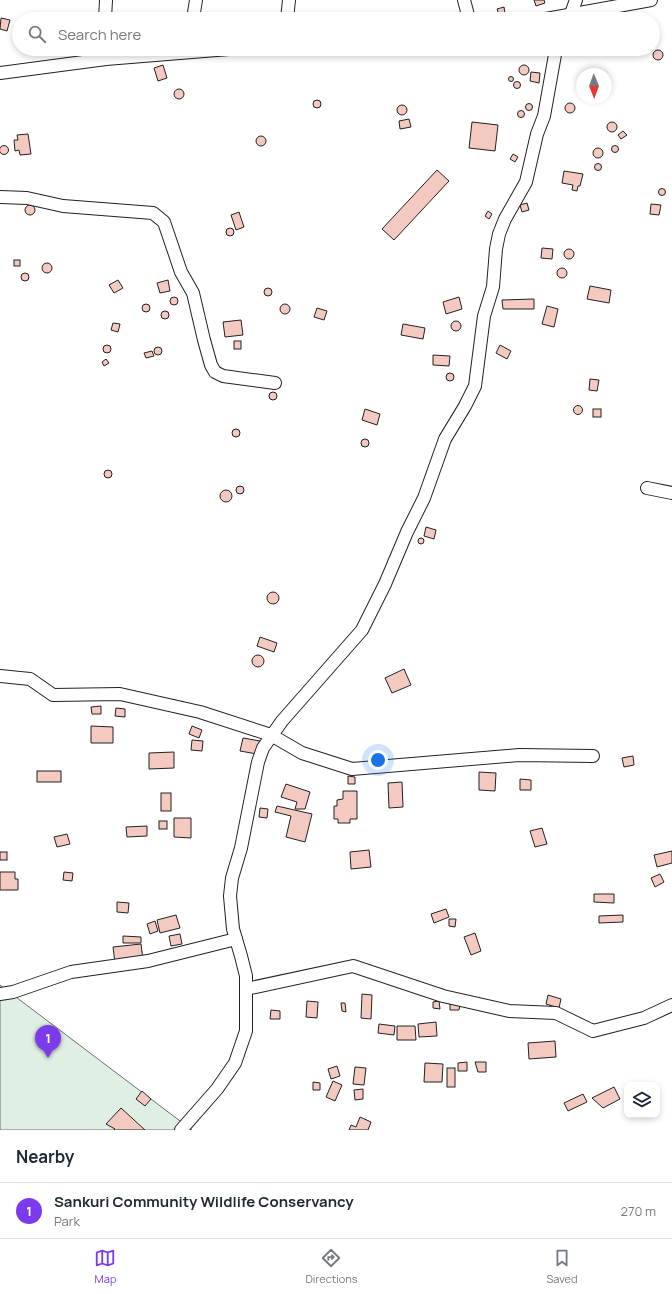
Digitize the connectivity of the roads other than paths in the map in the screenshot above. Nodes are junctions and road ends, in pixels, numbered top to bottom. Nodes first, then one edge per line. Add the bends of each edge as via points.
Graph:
1 (106, 0) edge
2 (196, 0) edge
3 (289, 0) edge
4 (464, 0) edge
5 (576, 0) edge
6 (651, 0) edge
7 (105, 12) edge
8 (194, 12) edge
9 (288, 12) edge
10 (467, 12) edge
11 (572, 12) edge
12 (594, 12) edge
13 (95, 56) edge
14 (555, 56) edge
15 (0, 73) edge
16 (0, 197) edge
17 (275, 383) dead end
18 (647, 488) dead end
19 (672, 493) edge
20 (0, 676) edge
21 (271, 735) junction
22 (593, 756) dead end
23 (236, 939) junction
24 (246, 989) junction
25 (0, 994) edge
26 (672, 1005) edge
27 (181, 1130) edge

1 - 7 street
2 - 8 street
3 - 9 street
4 - 10 street
5 - 11 street
6 - 12 street
13 - 15 street
14 - 21 street via 544,116 537,134 526,182 505,218 499,234 493,287 484,316 475,386 445,439 424,498 362,630
16 - 17 street via 26,198 63,206 152,212 164,222 182,272 193,293 204,340 215,372 223,376
18 - 19 street
20 - 21 street via 30,679 53,695 120,694 200,712
21 - 22 street via 302,753 352,769 519,755
21 - 23 street via 258,762 241,848 232,878 231,912
23 - 24 street via 246,976
23 - 25 street via 148,961 71,972
24 - 26 street via 353,966 443,996 509,1011 556,1013 593,1031 644,1018
24 - 27 street via 246,1031 235,1063 217,1089

